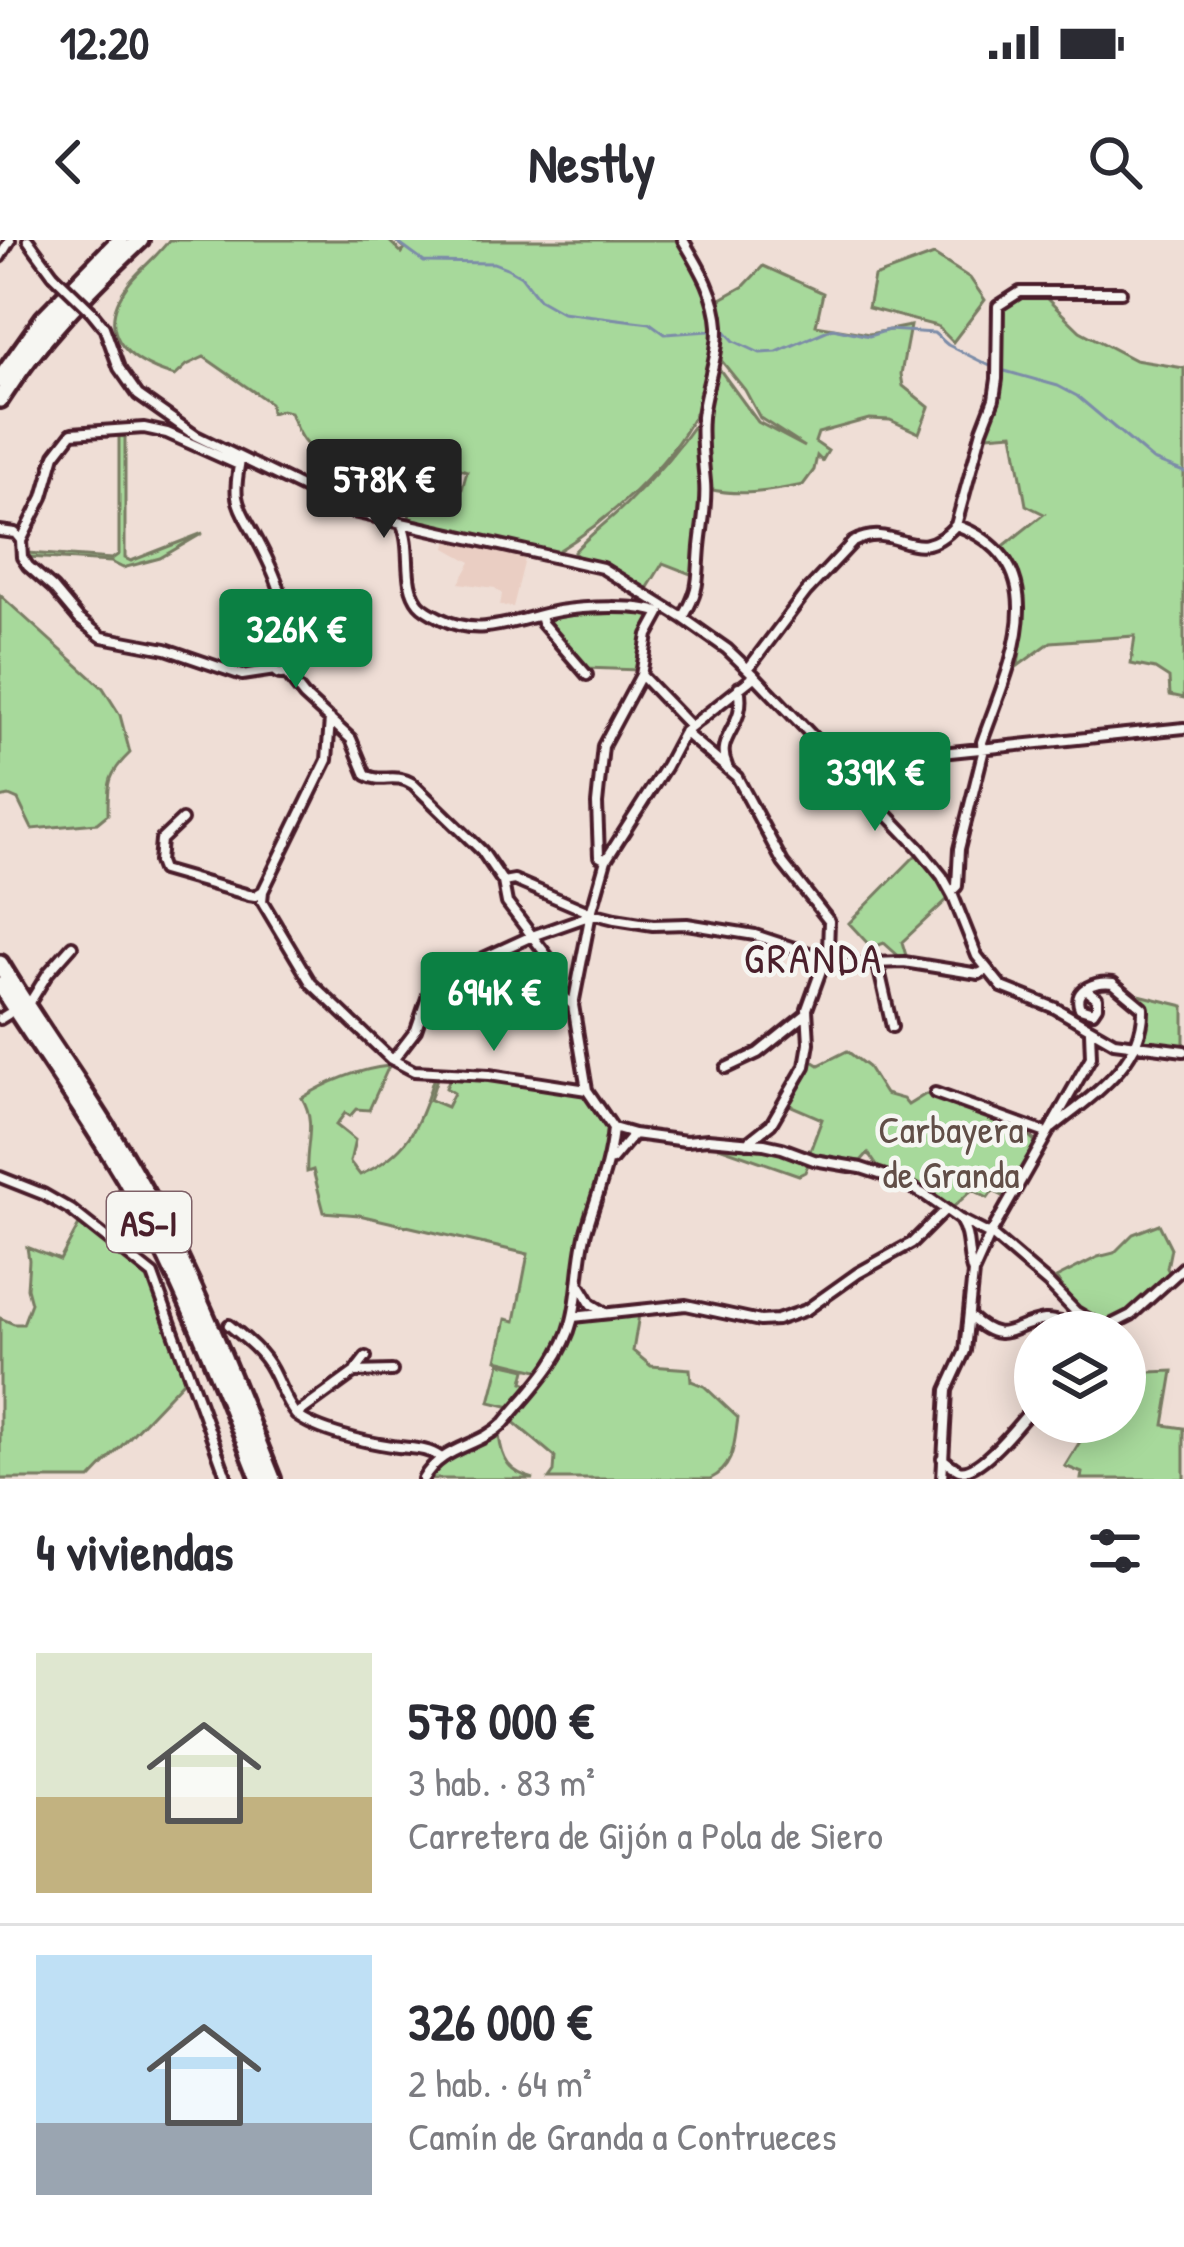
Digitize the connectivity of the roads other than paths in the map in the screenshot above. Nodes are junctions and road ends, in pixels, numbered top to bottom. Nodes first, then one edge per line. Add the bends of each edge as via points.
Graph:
1 (31, 240) edge
2 (110, 240) edge
3 (120, 240) edge
4 (138, 240) edge
5 (683, 240) edge
6 (1121, 292) dead end
7 (0, 375) edge
8 (0, 399) edge
9 (240, 462) junction
10 (400, 522) junction
11 (956, 525) junction
12 (0, 531) edge
13 (21, 541) junction
14 (662, 610) junction
15 (540, 616) junction
16 (683, 618) junction
17 (280, 671) junction
18 (586, 675) dead end
19 (641, 675) junction
20 (747, 679) junction
21 (330, 719) junction
22 (1184, 728) edge
23 (687, 729) junction
24 (982, 748) junction
25 (842, 766) junction
26 (728, 767) junction
27 (182, 820) dead end
28 (606, 860) junction
29 (503, 882) junction
30 (263, 891) junction
31 (951, 892) junction
32 (590, 913) junction
33 (532, 935) junction
34 (72, 946) dead end
35 (825, 957) junction
36 (877, 961) junction
37 (0, 964) edge
38 (986, 970) junction
39 (0, 985) edge
40 (1085, 989) dead end
41 (32, 999) dead end
42 (573, 1005) junction
43 (806, 1014) junction
44 (892, 1028) dead end
45 (1093, 1034) junction
46 (1123, 1045) junction
47 (1136, 1046) junction
48 (1184, 1051) edge
49 (393, 1060) junction
50 (1122, 1065) junction
51 (726, 1068) dead end
52 (1073, 1086) junction
53 (586, 1090) junction
54 (935, 1093) dead end
55 (1087, 1099) junction
56 (771, 1124) junction
57 (614, 1128) junction
58 (1046, 1133) junction
59 (634, 1134) junction
60 (747, 1143) junction
61 (782, 1148) junction
62 (608, 1167) junction
63 (0, 1177) edge
64 (945, 1210) junction
65 (959, 1219) junction
66 (991, 1235) junction
67 (1184, 1267) edge
68 (973, 1274) junction
69 (579, 1284) junction
70 (1074, 1311) edge
71 (1134, 1311) edge
72 (612, 1313) junction
73 (573, 1317) junction
74 (969, 1317) junction
75 (229, 1325) dead end
76 (1014, 1330) edge
77 (366, 1357) dead end
78 (392, 1371) dead end
79 (356, 1372) junction
80 (296, 1415) junction
81 (1014, 1428) edge
82 (440, 1457) junction
83 (941, 1457) junction
84 (227, 1479) edge
85 (260, 1479) edge
86 (272, 1479) edge
87 (423, 1479) edge
88 (942, 1479) edge

1 - 9 street, bridge via 104,327 138,395
2 - 7 highway
3 - 7 highway
4 - 8 highway via 55,325
5 - 16 street via 713,298 718,329 700,443 700,575
6 - 11 street via 1020,292 997,310 991,409
9 - 10 street via 353,512
9 - 13 street via 144,428 72,433
9 - 17 street via 237,501 285,606
10 - 14 street via 602,568
10 - 15 street via 424,609 476,629
11 - 20 street via 926,546 881,534 853,542 806,592
11 - 24 street via 997,548 1018,592 1015,653
12 - 13 street
13 - 17 street via 28,566 102,637 242,675
14 - 15 street
14 - 16 street
14 - 19 street
15 - 18 street
16 - 20 street via 727,649
17 - 21 street
19 - 23 street
19 - 28 street via 601,757 599,856
20 - 23 street
20 - 25 street via 769,691
20 - 26 street via 722,752
21 - 29 street via 351,739 366,775 413,784
21 - 30 street via 327,760
22 - 24 street
23 - 26 street
23 - 28 street
24 - 25 street
24 - 31 street
25 - 31 street
26 - 35 street via 783,863 829,921
27 - 30 street via 161,840 162,870 249,895
28 - 32 street
29 - 32 street
29 - 33 street via 507,904
30 - 49 street via 311,983
31 - 38 street
32 - 33 street
32 - 35 street via 755,935
32 - 42 street
33 - 42 street
33 - 49 street via 437,981
34 - 41 street
35 - 36 street via 850,965
35 - 43 street
36 - 38 street
36 - 44 street
37 - 86 highway, AS-I via 134,1172 213,1333
38 - 45 street
39 - 85 highway, AS-I via 149,1223
40 - 47 street via 1112,982 1143,1008
42 - 53 street
43 - 51 street
43 - 56 street via 805,1066
45 - 46 street
45 - 52 street
46 - 47 street
46 - 50 street
47 - 48 street
47 - 50 street
49 - 53 street via 415,1071
50 - 55 street
52 - 55 street via 1073,1098
52 - 58 street
53 - 57 street
54 - 58 street
55 - 58 street
56 - 60 street
56 - 61 street
57 - 59 street
57 - 62 street
58 - 66 street
59 - 60 street
59 - 62 street
60 - 61 street
61 - 64 street via 898,1180
62 - 69 street
63 - 84 street via 71,1210 153,1275
64 - 65 street
64 - 72 street via 912,1243 777,1320 686,1305
65 - 66 street
65 - 68 street
66 - 68 street
66 - 70 street
67 - 71 street
68 - 74 street
69 - 72 street via 591,1304
69 - 73 street
72 - 73 street
73 - 82 street via 555,1360 504,1423
74 - 76 street via 990,1332
74 - 83 street via 965,1351 946,1390
75 - 80 street via 259,1351
77 - 79 street
78 - 79 street
79 - 80 street
80 - 82 street
81 - 83 street via 971,1470
82 - 87 street
83 - 88 street

